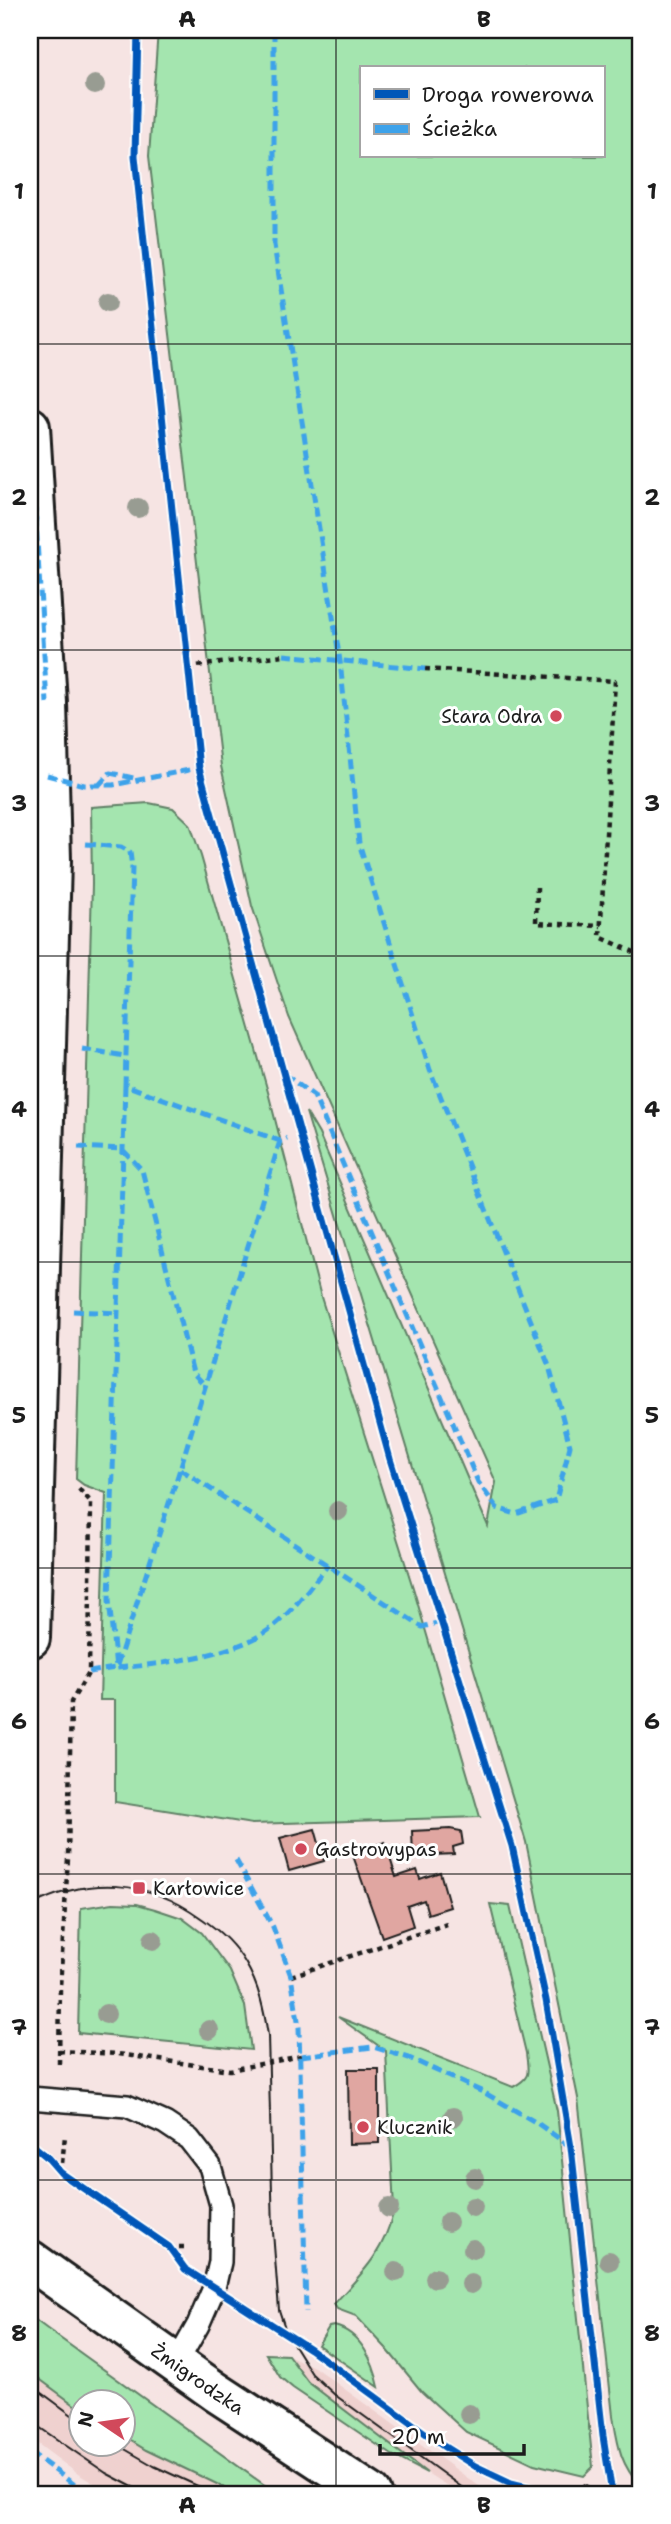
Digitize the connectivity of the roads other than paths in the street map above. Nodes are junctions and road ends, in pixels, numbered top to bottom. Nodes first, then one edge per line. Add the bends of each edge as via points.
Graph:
1 (30, 427) edge
2 (38, 774) edge
3 (38, 1055) edge
4 (30, 1633) edge
5 (30, 1638) edge
6 (30, 2098) edge
7 (30, 2260) edge
8 (176, 2364) junction
9 (372, 2494) edge

1 - 2 street via 47,702
2 - 3 street via 51,860
3 - 4 street
4 - 5 street
6 - 8 lane via 127,2106 188,2139 210,2166 221,2205 220,2262 214,2288
7 - 8 street, Żmigrodzka
8 - 9 street, Żmigrodzka

